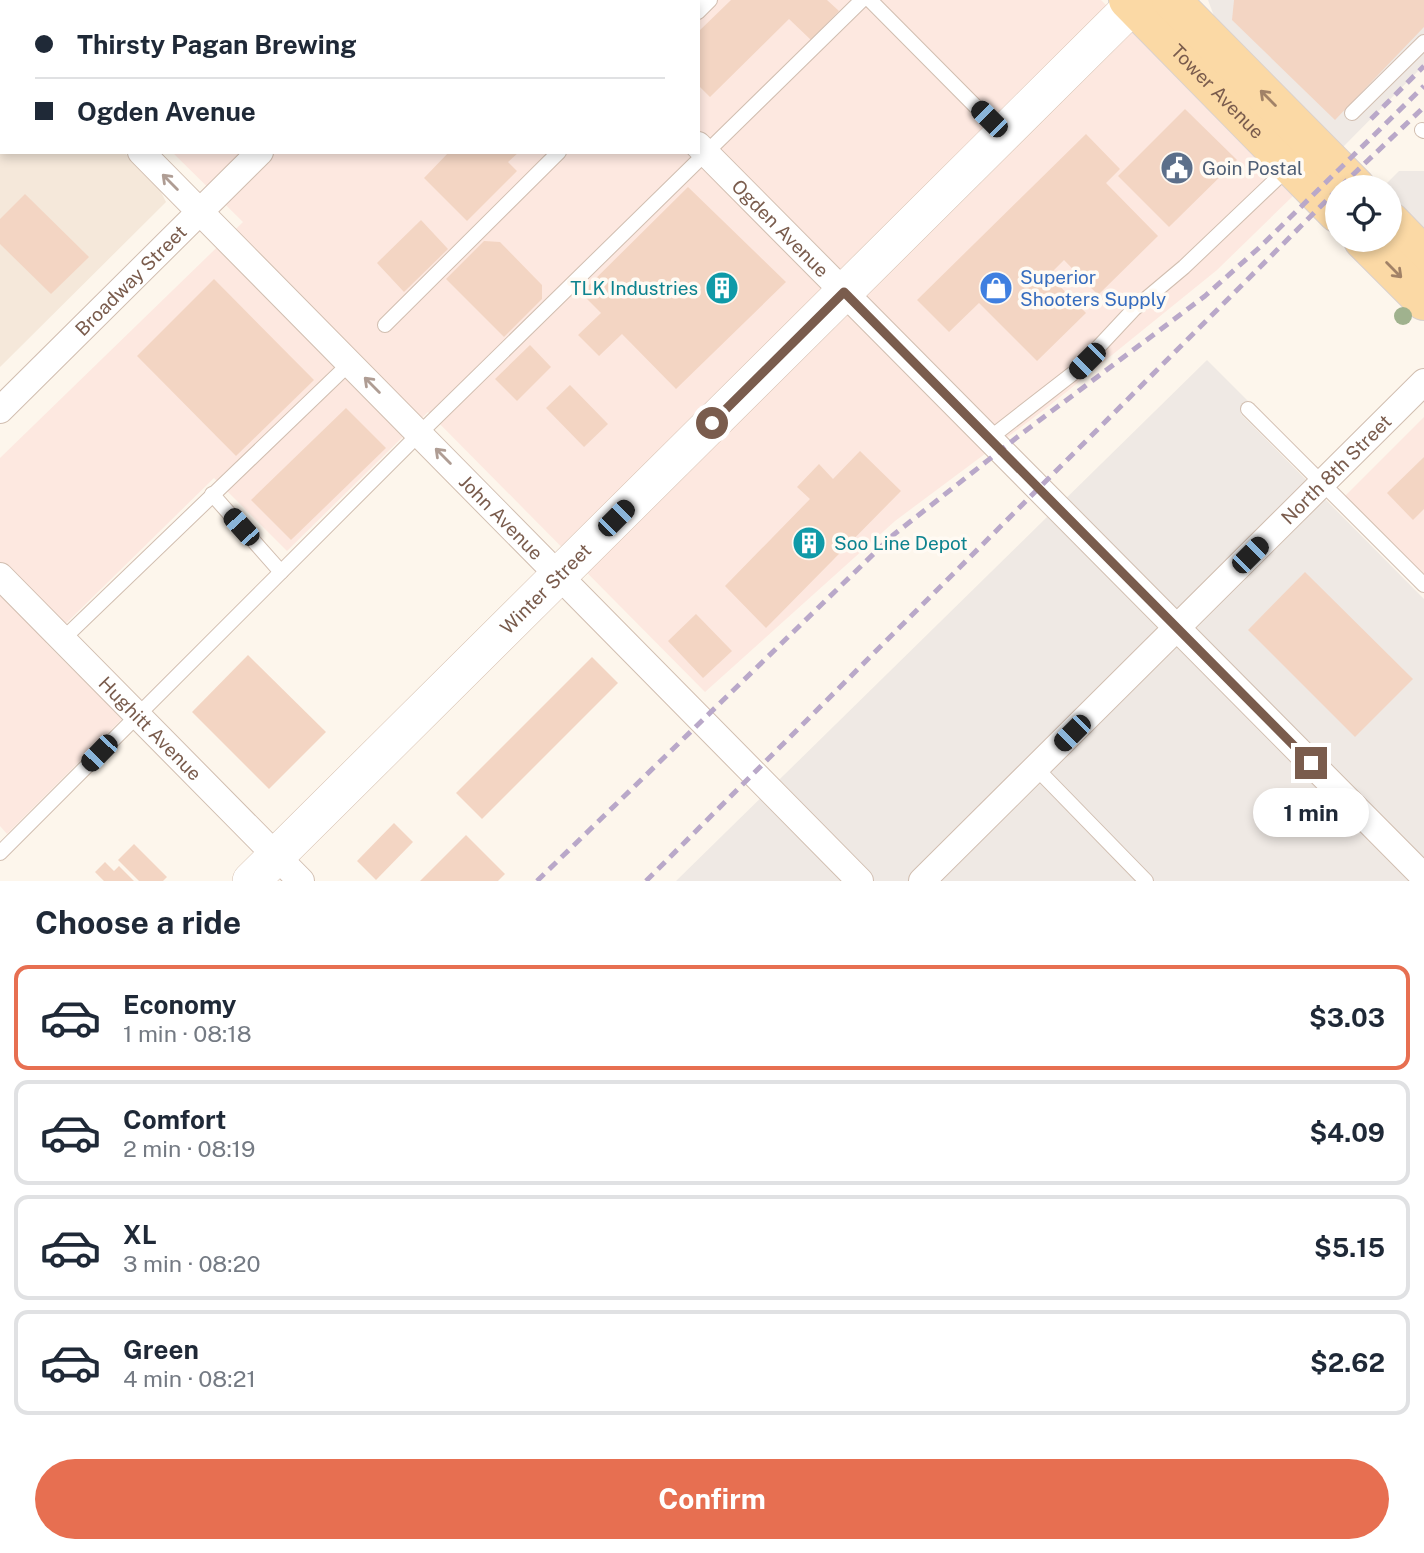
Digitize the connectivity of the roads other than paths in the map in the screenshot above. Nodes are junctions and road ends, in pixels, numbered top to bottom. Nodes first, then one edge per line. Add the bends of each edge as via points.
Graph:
1 (862, 0) edge
2 (870, 0) edge
3 (1171, 0) edge
4 (1133, 2) edge
5 (1424, 42) edge
6 (1352, 113) dead end
7 (1003, 134) junction
8 (702, 149) edge
9 (143, 154) edge
10 (258, 154) edge
11 (557, 154) edge
12 (697, 154) edge
13 (1290, 166) junction
14 (1344, 175) edge
15 (1325, 201) edge
16 (200, 212) junction
17 (1402, 233) edge
18 (1375, 252) edge
19 (1424, 256) edge
20 (844, 292) junction
21 (1424, 301) edge
22 (385, 325) dead end
23 (350, 363) junction
24 (1424, 382) edge
25 (1248, 409) dead end
26 (0, 410) edge
27 (420, 433) junction
28 (990, 438) junction
29 (1323, 482) junction
30 (212, 494) junction
31 (281, 572) junction
32 (560, 574) junction
33 (0, 576) edge
34 (1424, 585) edge
35 (1178, 628) junction
36 (63, 639) junction
37 (137, 714) junction
38 (1036, 768) junction
39 (1, 850) edge
40 (276, 873) edge
41 (1424, 877) edge
42 (860, 881) edge
43 (922, 881) edge
44 (1146, 881) edge

1 - 8 lane
2 - 7 lane
14 -> 3 main road, Tower Avenue
4 - 7 street, Winter Street
4 - 13 main road, Tower Avenue
5 - 6 lane
7 - 20 street, Winter Street
8 - 20 street, Ogden Avenue
16 -> 9 street, John Avenue
10 - 16 street, Broadway Street
11 - 22 lane
12 - 27 lane
13 - 15 main road, Tower Avenue
13 - 28 lane via 1134,309 1076,371
16 - 23 street, John Avenue
16 - 26 street, Broadway Street
17 - 19 main road
18 -> 21 main road
20 - 28 street, Ogden Avenue
20 - 32 street, Winter Street
27 -> 23 street, John Avenue
23 - 30 lane
24 - 29 street, North 8th Street
25 - 29 lane
27 - 31 lane
32 -> 27 street, John Avenue
28 - 35 street, Ogden Avenue
29 - 34 lane
29 - 35 street, North 8th Street
30 - 31 lane
30 - 36 lane
31 - 37 lane
32 - 40 street, Winter Street
32 - 42 street, John Avenue
33 - 36 street, Hughitt Avenue
35 - 38 street, North 8th Street
35 - 41 street, Ogden Avenue
36 - 37 street, Hughitt Avenue
37 - 39 lane
37 - 40 street, Hughitt Avenue
38 - 43 street, North 8th Street
38 - 44 lane

